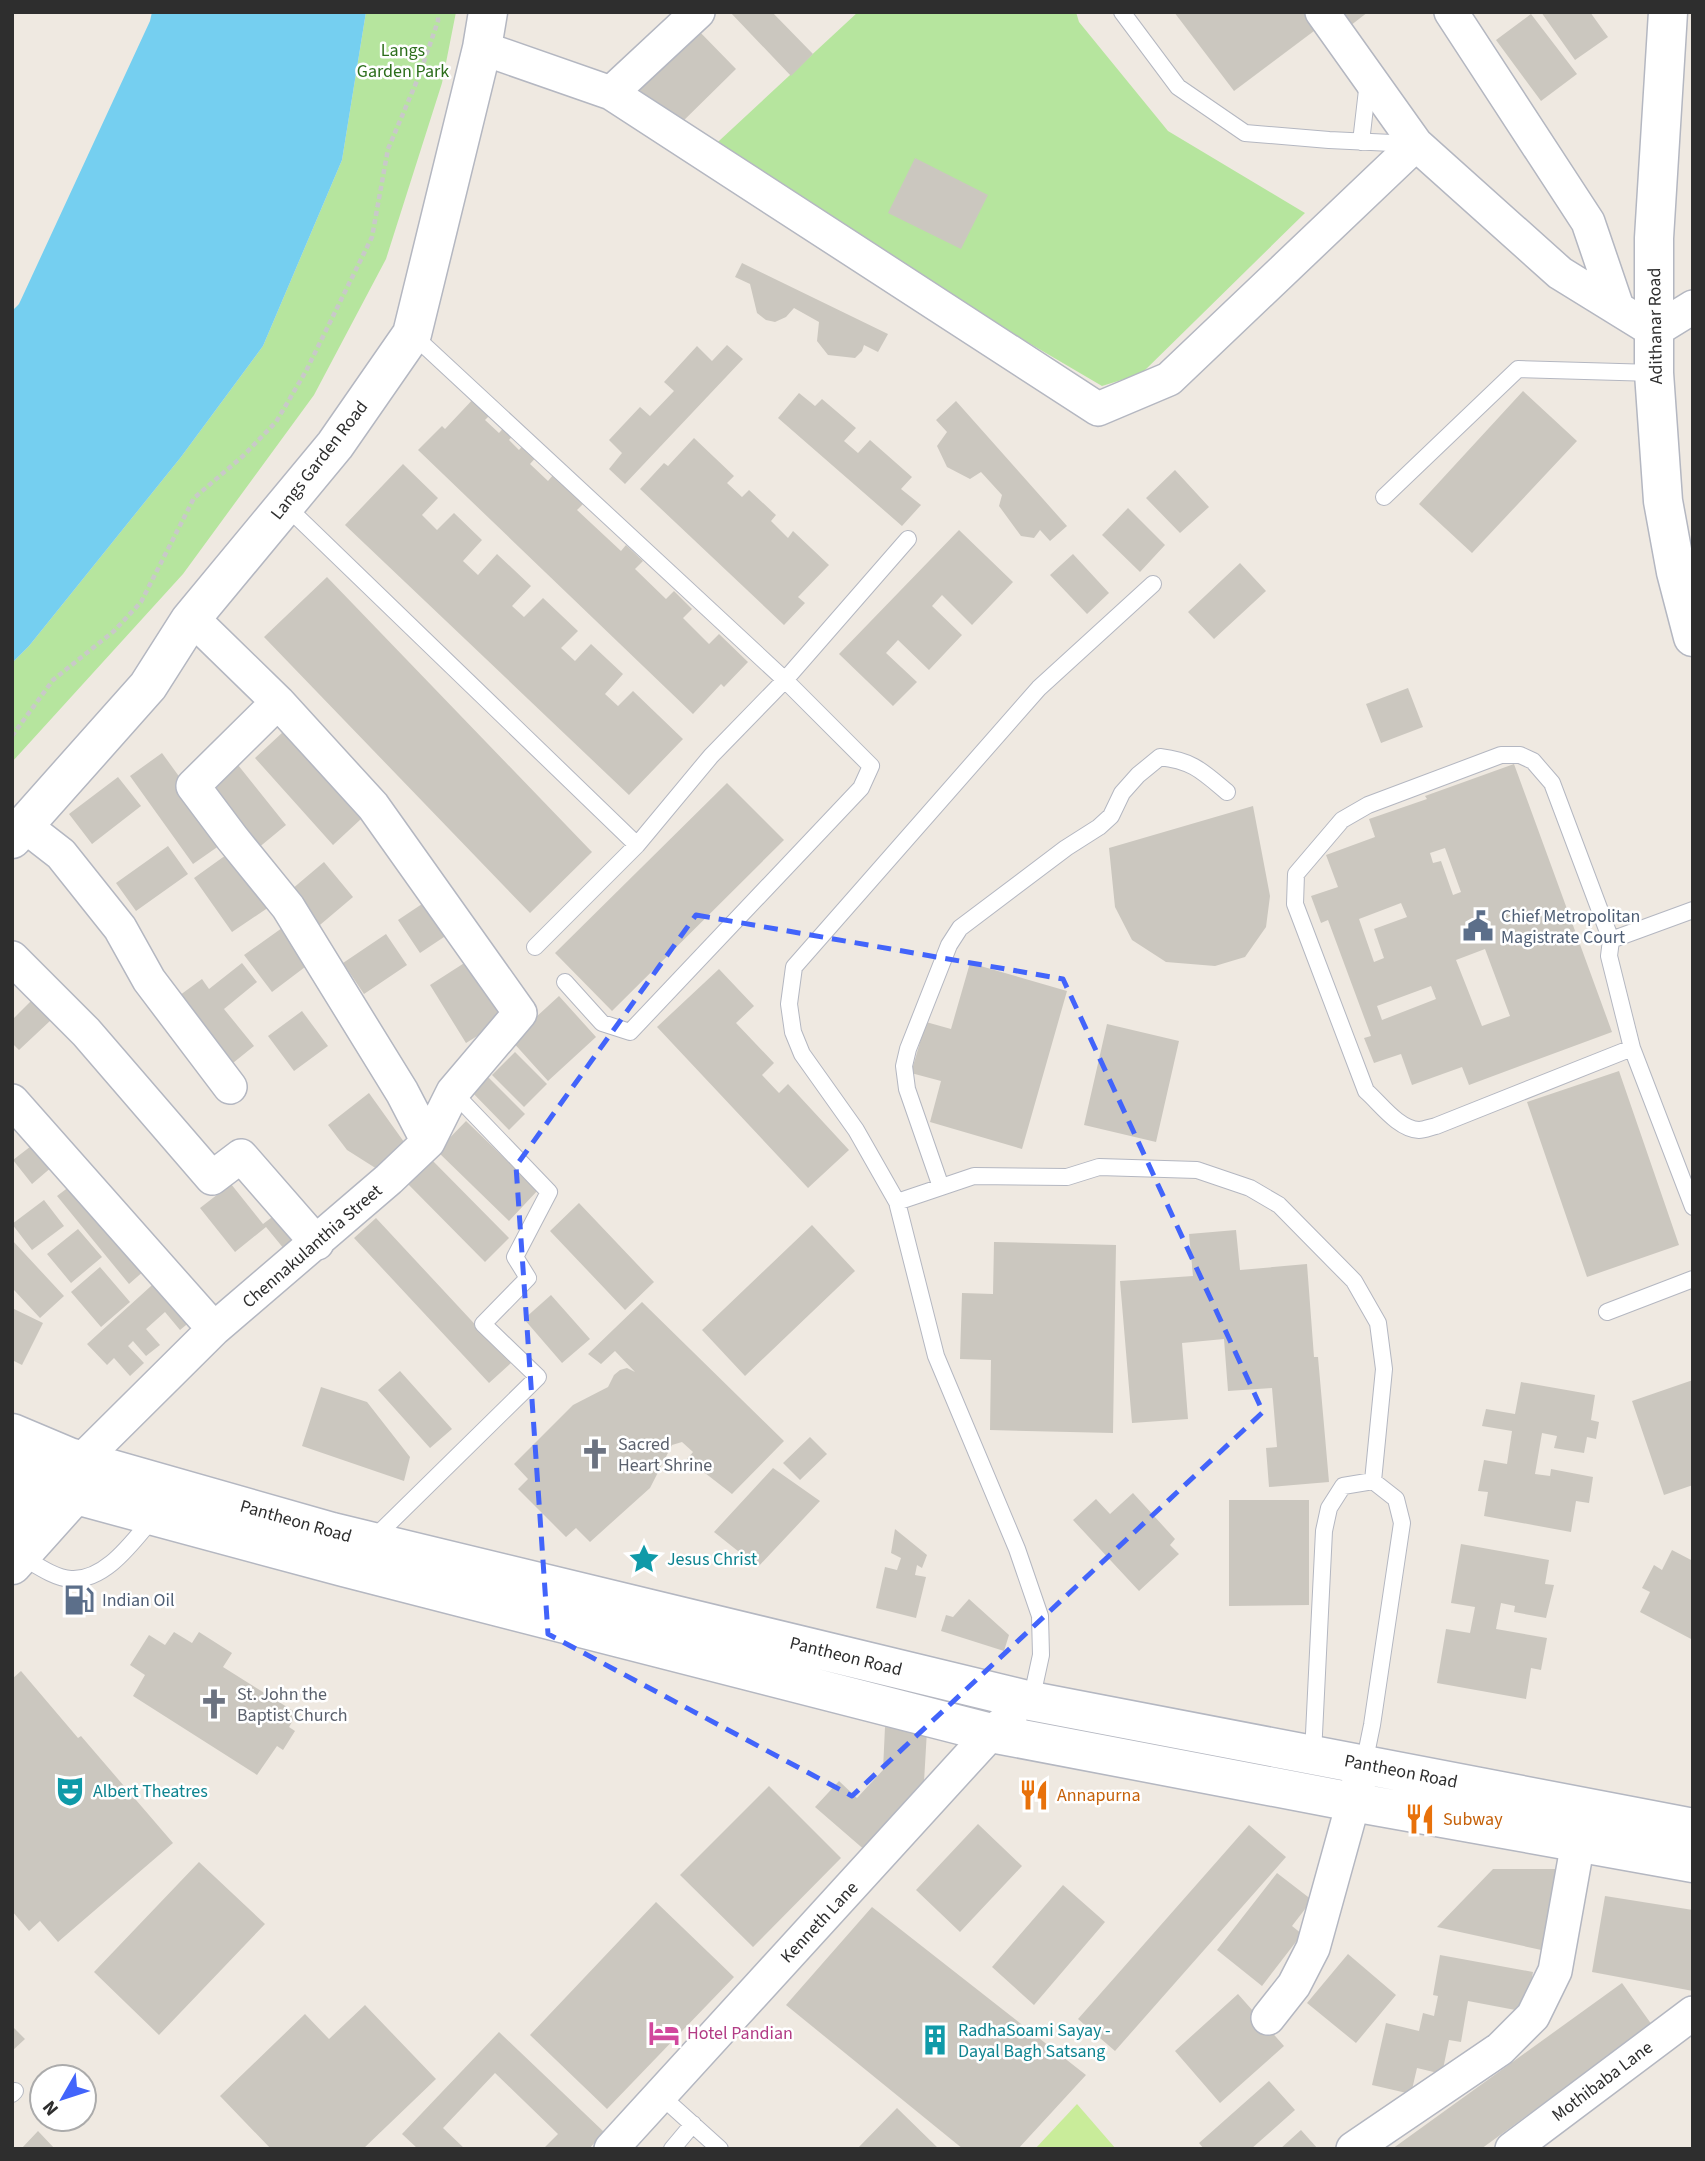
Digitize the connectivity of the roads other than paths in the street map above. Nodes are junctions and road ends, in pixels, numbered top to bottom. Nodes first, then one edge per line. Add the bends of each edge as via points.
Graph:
1 (698, 12) edge
2 (1122, 12) edge
3 (1314, 12) edge
4 (1322, 12) edge
5 (1451, 12) edge
6 (1668, 12) edge
7 (485, 30) edge
8 (611, 93) junction
9 (1362, 142) junction
10 (1416, 144) junction
11 (1617, 307) junction
12 (1693, 307) edge
13 (1654, 331) junction
14 (412, 334) junction
15 (1654, 373) junction
16 (1384, 497) dead end
17 (285, 505) junction
18 (908, 539) dead end
19 (1153, 584) dead end
20 (190, 620) junction
21 (1693, 637) edge
22 (785, 680) junction
23 (278, 702) junction
24 (1227, 792) dead end
25 (19, 832) edge
26 (637, 845) junction
27 (1693, 910) edge
28 (1611, 940) junction
29 (534, 947) dead end
30 (12, 958) edge
31 (565, 982) dead end
32 (1632, 1048) junction
33 (230, 1087) dead end
34 (453, 1092) junction
35 (12, 1101) edge
36 (428, 1142) junction
37 (941, 1187) junction
38 (897, 1202) junction
39 (1693, 1207) edge
40 (317, 1243) junction
41 (1693, 1279) edge
42 (1607, 1312) dead end
43 (214, 1329) junction
44 (12, 1433) edge
45 (64, 1472) edge
46 (1373, 1481) junction
47 (154, 1516) junction
48 (12, 1517) edge
49 (370, 1541) junction
50 (17, 1560) edge
51 (1031, 1701) junction
52 (991, 1733) junction
53 (1314, 1754) junction
54 (1364, 1764) junction
55 (1353, 1802) junction
56 (1693, 1828) edge
57 (1578, 1842) junction
58 (1693, 1863) edge
59 (1693, 2012) edge
60 (1268, 2018) dead end
61 (660, 2095) junction
62 (693, 2124) junction
63 (611, 2149) edge
64 (672, 2149) edge
65 (720, 2149) edge
66 (1353, 2149) edge
67 (1512, 2149) edge

1 - 8 street
2 - 9 lane via 1178,87 1245,133
3 - 9 lane via 1367,90
4 - 10 street
5 - 11 street via 1588,222
6 - 13 main road, Adithanar Road via 1654,238
7 - 8 street
7 - 14 main road, Langs Garden Road
8 - 10 street via 1098,409 1169,379
9 - 10 lane
10 - 11 street via 1560,273
11 - 13 street
12 - 13 street
13 - 15 main road, Adithanar Road
14 - 17 main road, Langs Garden Road via 335,445
14 - 22 lane
15 - 16 lane via 1518,369
15 - 21 main road, Adithanar Road via 1663,501
17 - 20 main road, Langs Garden Road
17 - 26 lane
18 - 22 lane
19 - 38 lane via 1039,688 794,967 789,1004 802,1054 856,1130
20 - 23 street
20 - 25 main road, Langs Garden Road via 148,685
22 - 26 lane via 711,757
22 - 31 lane via 871,766 861,788 630,1032 602,1023
23 - 34 street, Chennakulanthia Street via 373,806 520,1013
23 - 36 street via 194,786 288,907
24 - 37 lane via 1199,768 1181,759 1160,757 1122,793 1111,816 1099,827 960,928 949,945 904,1066 907,1089
25 - 33 street via 61,854 120,928 149,980
26 - 29 lane
27 - 28 lane
28 - 32 lane via 1609,956
28 - 32 lane via 1552,783 1533,761 1520,755 1501,755 1368,805 1342,821 1296,874 1295,904 1366,1091 1405,1124 1418,1130 1436,1126
30 - 40 street via 86,1032 212,1178 241,1156
32 - 39 lane
34 - 36 street, Chennakulanthia Street
34 - 49 lane via 548,1192 515,1257 528,1278 483,1324 538,1377
35 - 43 street
36 - 40 street, Chennakulanthia Street
37 - 38 lane
37 - 46 lane via 974,1176 1067,1177 1098,1167 1197,1170 1250,1188 1279,1205 1354,1281 1378,1323 1384,1369
38 - 51 lane via 936,1356 1017,1549 1040,1616 1041,1655
40 - 43 street, Chennakulanthia Street
41 - 42 lane
43 - 45 street, Chennakulanthia Street
44 - 45 main road, Pantheon Road
45 - 47 main road, Pantheon Road
45 - 48 main road
45 - 49 main road, Pantheon Road
45 - 50 main road
46 - 53 lane via 1343,1486 1328,1508
46 - 54 lane via 1396,1499 1402,1523
47 - 50 lane via 107,1566 90,1575 71,1579
47 - 52 main road, Pantheon Road
49 - 51 main road, Pantheon Road
51 - 52 street, Kenneth Lane
51 - 53 main road, Pantheon Road
52 - 55 main road, Pantheon Road
52 - 61 street, Kenneth Lane
53 - 54 main road, Pantheon Road
54 - 55 street
54 - 56 main road, Pantheon Road
55 - 57 main road, Pantheon Road
55 - 60 street via 1313,1948 1294,1985
57 - 58 main road, Pantheon Road
57 - 66 street via 1555,1971 1533,2016 1500,2049
59 - 67 street, Mothibaba Lane
61 - 62 lane
61 - 63 street, Kenneth Lane
62 - 64 lane
62 - 65 lane

